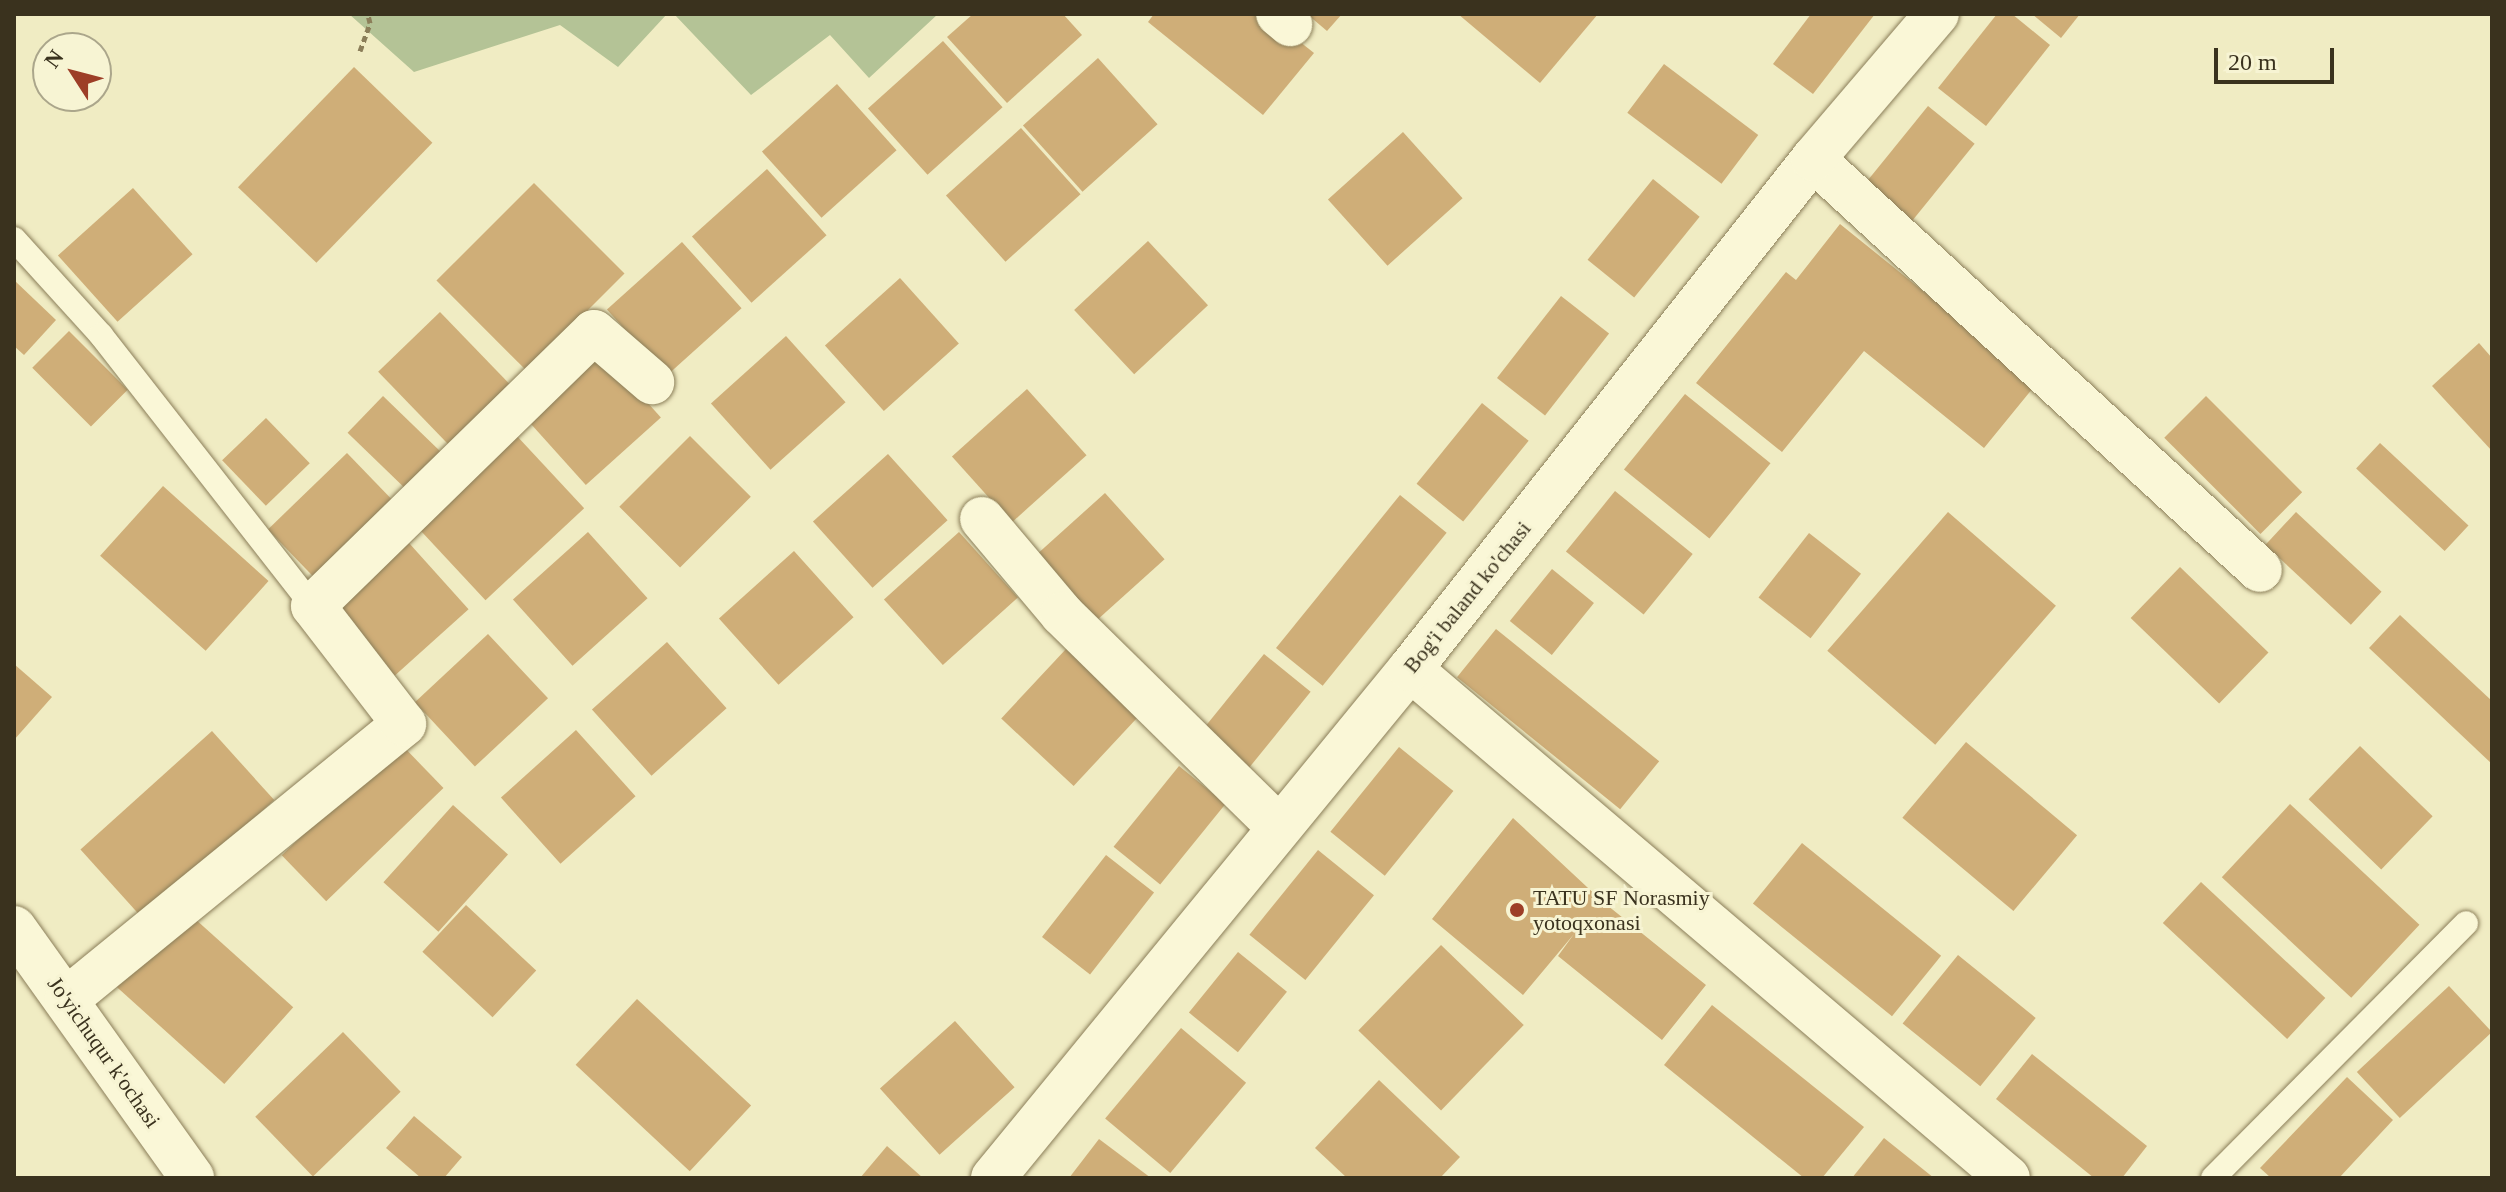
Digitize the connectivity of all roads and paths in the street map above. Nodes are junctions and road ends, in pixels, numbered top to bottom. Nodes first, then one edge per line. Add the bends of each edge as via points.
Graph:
1 (368, 14) edge
2 (1937, 14) edge
3 (360, 51) dead end
4 (1813, 159) junction
5 (14, 239) edge
6 (652, 382) dead end
7 (982, 519) dead end
8 (2260, 570) dead end
9 (313, 606) junction
10 (1410, 669) junction
11 (1279, 827) junction
12 (2466, 923) dead end
13 (14, 928) edge
14 (67, 999) junction
15 (192, 1178) edge
16 (993, 1178) edge
17 (2008, 1178) edge
18 (2213, 1178) edge

1 - 3 path
2 - 4 street, Bog'i baland ko'chasi
4 - 8 street
4 - 10 street, Bog'i baland ko'chasi
5 - 9 lane via 101,335
6 - 9 street via 594,332
7 - 11 street via 1062,614
9 - 14 street via 404,724
10 - 11 street, Bog'i baland ko'chasi
10 - 17 street
11 - 16 street, Bog'i baland ko'chasi
12 - 18 lane
13 - 14 street, Jo'yichuqur k'ochasi
14 - 15 street, Jo'yichuqur k'ochasi

